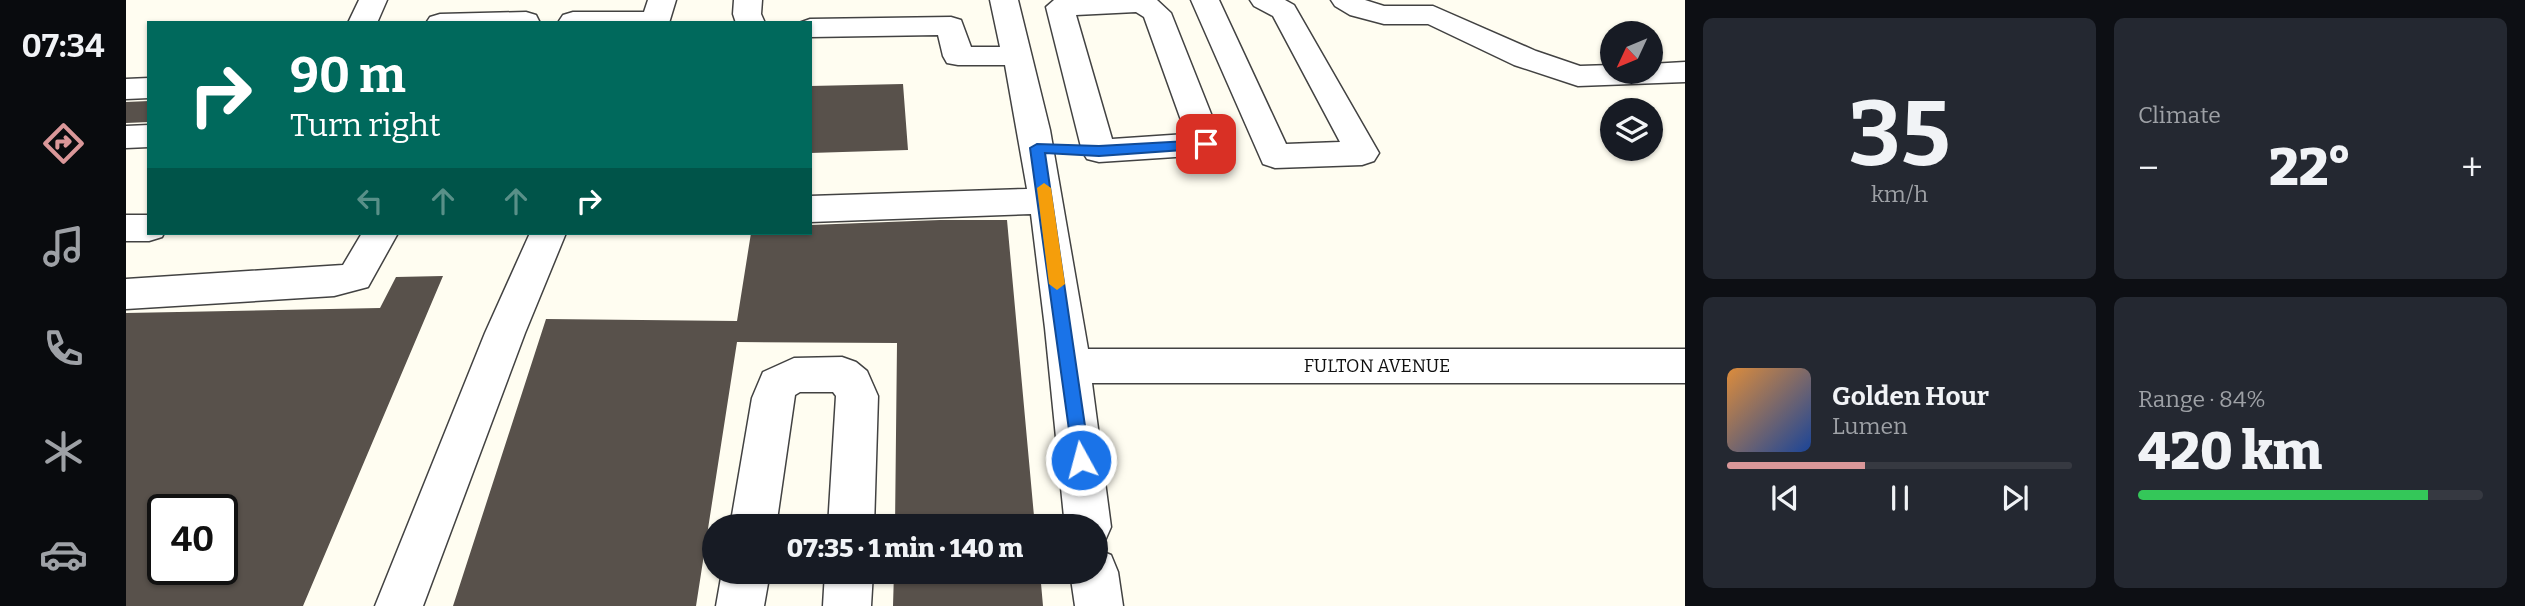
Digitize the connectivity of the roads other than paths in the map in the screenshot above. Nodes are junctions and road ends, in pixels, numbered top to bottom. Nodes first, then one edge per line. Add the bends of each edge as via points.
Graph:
1 (373, 0) edge
2 (662, 0) edge
3 (748, 0) edge
4 (1205, 0) edge
5 (1264, 0) edge
6 (1345, 0) edge
7 (1138, 1) edge
8 (985, 18) edge
9 (363, 21) edge
10 (573, 21) edge
11 (750, 21) edge
12 (812, 28) edge
13 (1018, 56) junction
14 (1685, 72) edge
15 (147, 88) edge
16 (126, 89) edge
17 (147, 136) edge
18 (126, 137) edge
19 (1037, 148) junction
20 (1099, 151) junction
21 (1046, 201) junction
22 (812, 209) edge
23 (126, 228) edge
24 (147, 228) edge
25 (379, 235) edge
26 (547, 235) edge
27 (126, 294) edge
28 (1068, 366) junction
29 (1685, 366) edge
30 (755, 514) edge
31 (852, 514) edge
32 (1086, 514) edge
33 (744, 584) edge
34 (848, 584) edge
35 (1096, 584) edge
36 (399, 606) edge
37 (740, 606) edge
38 (847, 606) edge
39 (1100, 606) edge

1 - 9 street
2 - 10 street via 656,21
3 - 11 street
4 - 5 street via 1275,156 1362,153 1284,11
6 - 14 street via 1384,15 1433,15 1525,58 1578,76
7 - 20 street via 1060,7
7 - 20 street via 1157,13 1206,144
8 - 12 street
8 - 13 street
8 - 13 street via 958,56
13 - 19 street
15 - 16 street
17 - 18 street
19 - 20 street
19 - 21 street
21 - 22 street
21 - 28 street
23 - 24 street
25 - 27 street via 355,277
26 - 36 street
28 - 29 street, FULTON AVENUE
28 - 32 street
30 - 31 street via 778,384 794,375 842,374 857,396
33 - 37 street
34 - 38 street
35 - 39 street

